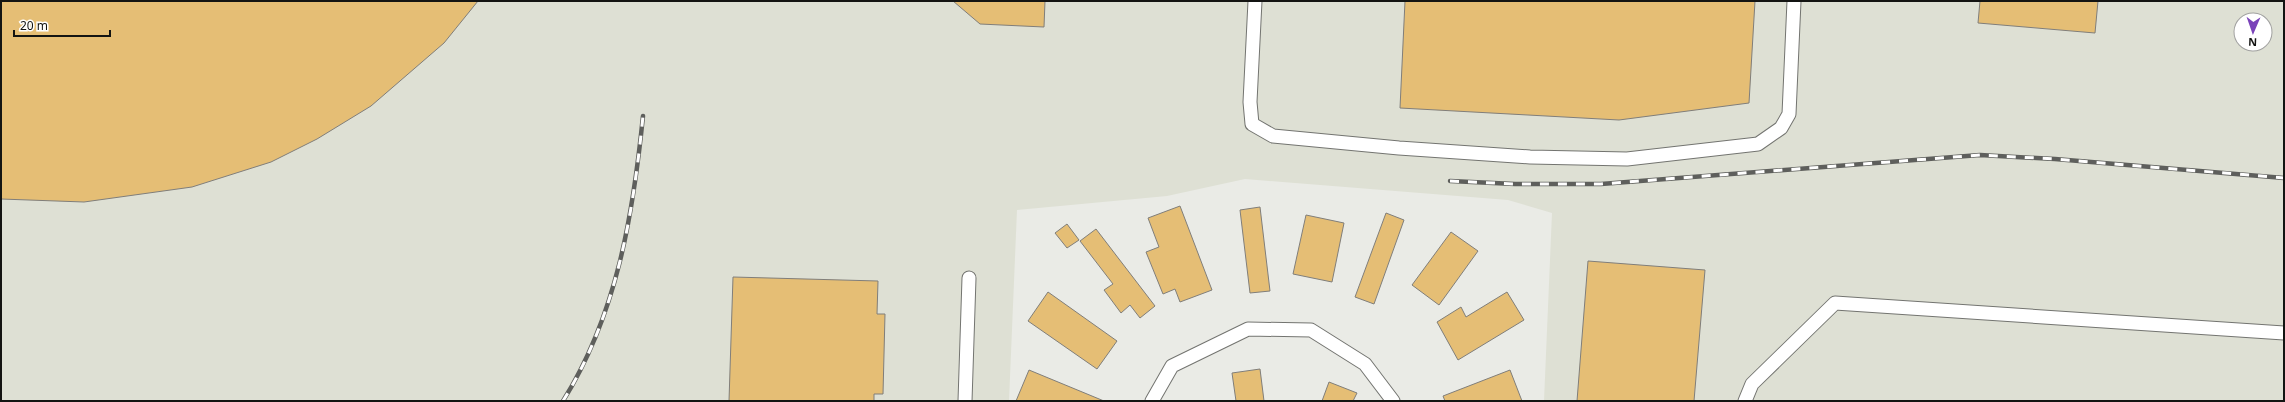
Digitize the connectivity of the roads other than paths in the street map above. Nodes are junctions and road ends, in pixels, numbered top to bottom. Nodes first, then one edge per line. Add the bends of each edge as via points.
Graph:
1 (1255, 1) edge
2 (1794, 1) edge
3 (969, 278) dead end
4 (2284, 333) edge
5 (965, 401) edge
6 (1152, 401) edge
7 (1393, 401) edge
8 (1744, 401) edge

1 - 2 lane via 1250,102 1252,124 1273,136 1530,157 1627,159 1758,144 1780,128 1789,114
3 - 5 lane
4 - 8 lane via 1835,303 1752,384
6 - 7 lane via 1172,366 1248,329 1310,330 1365,364

